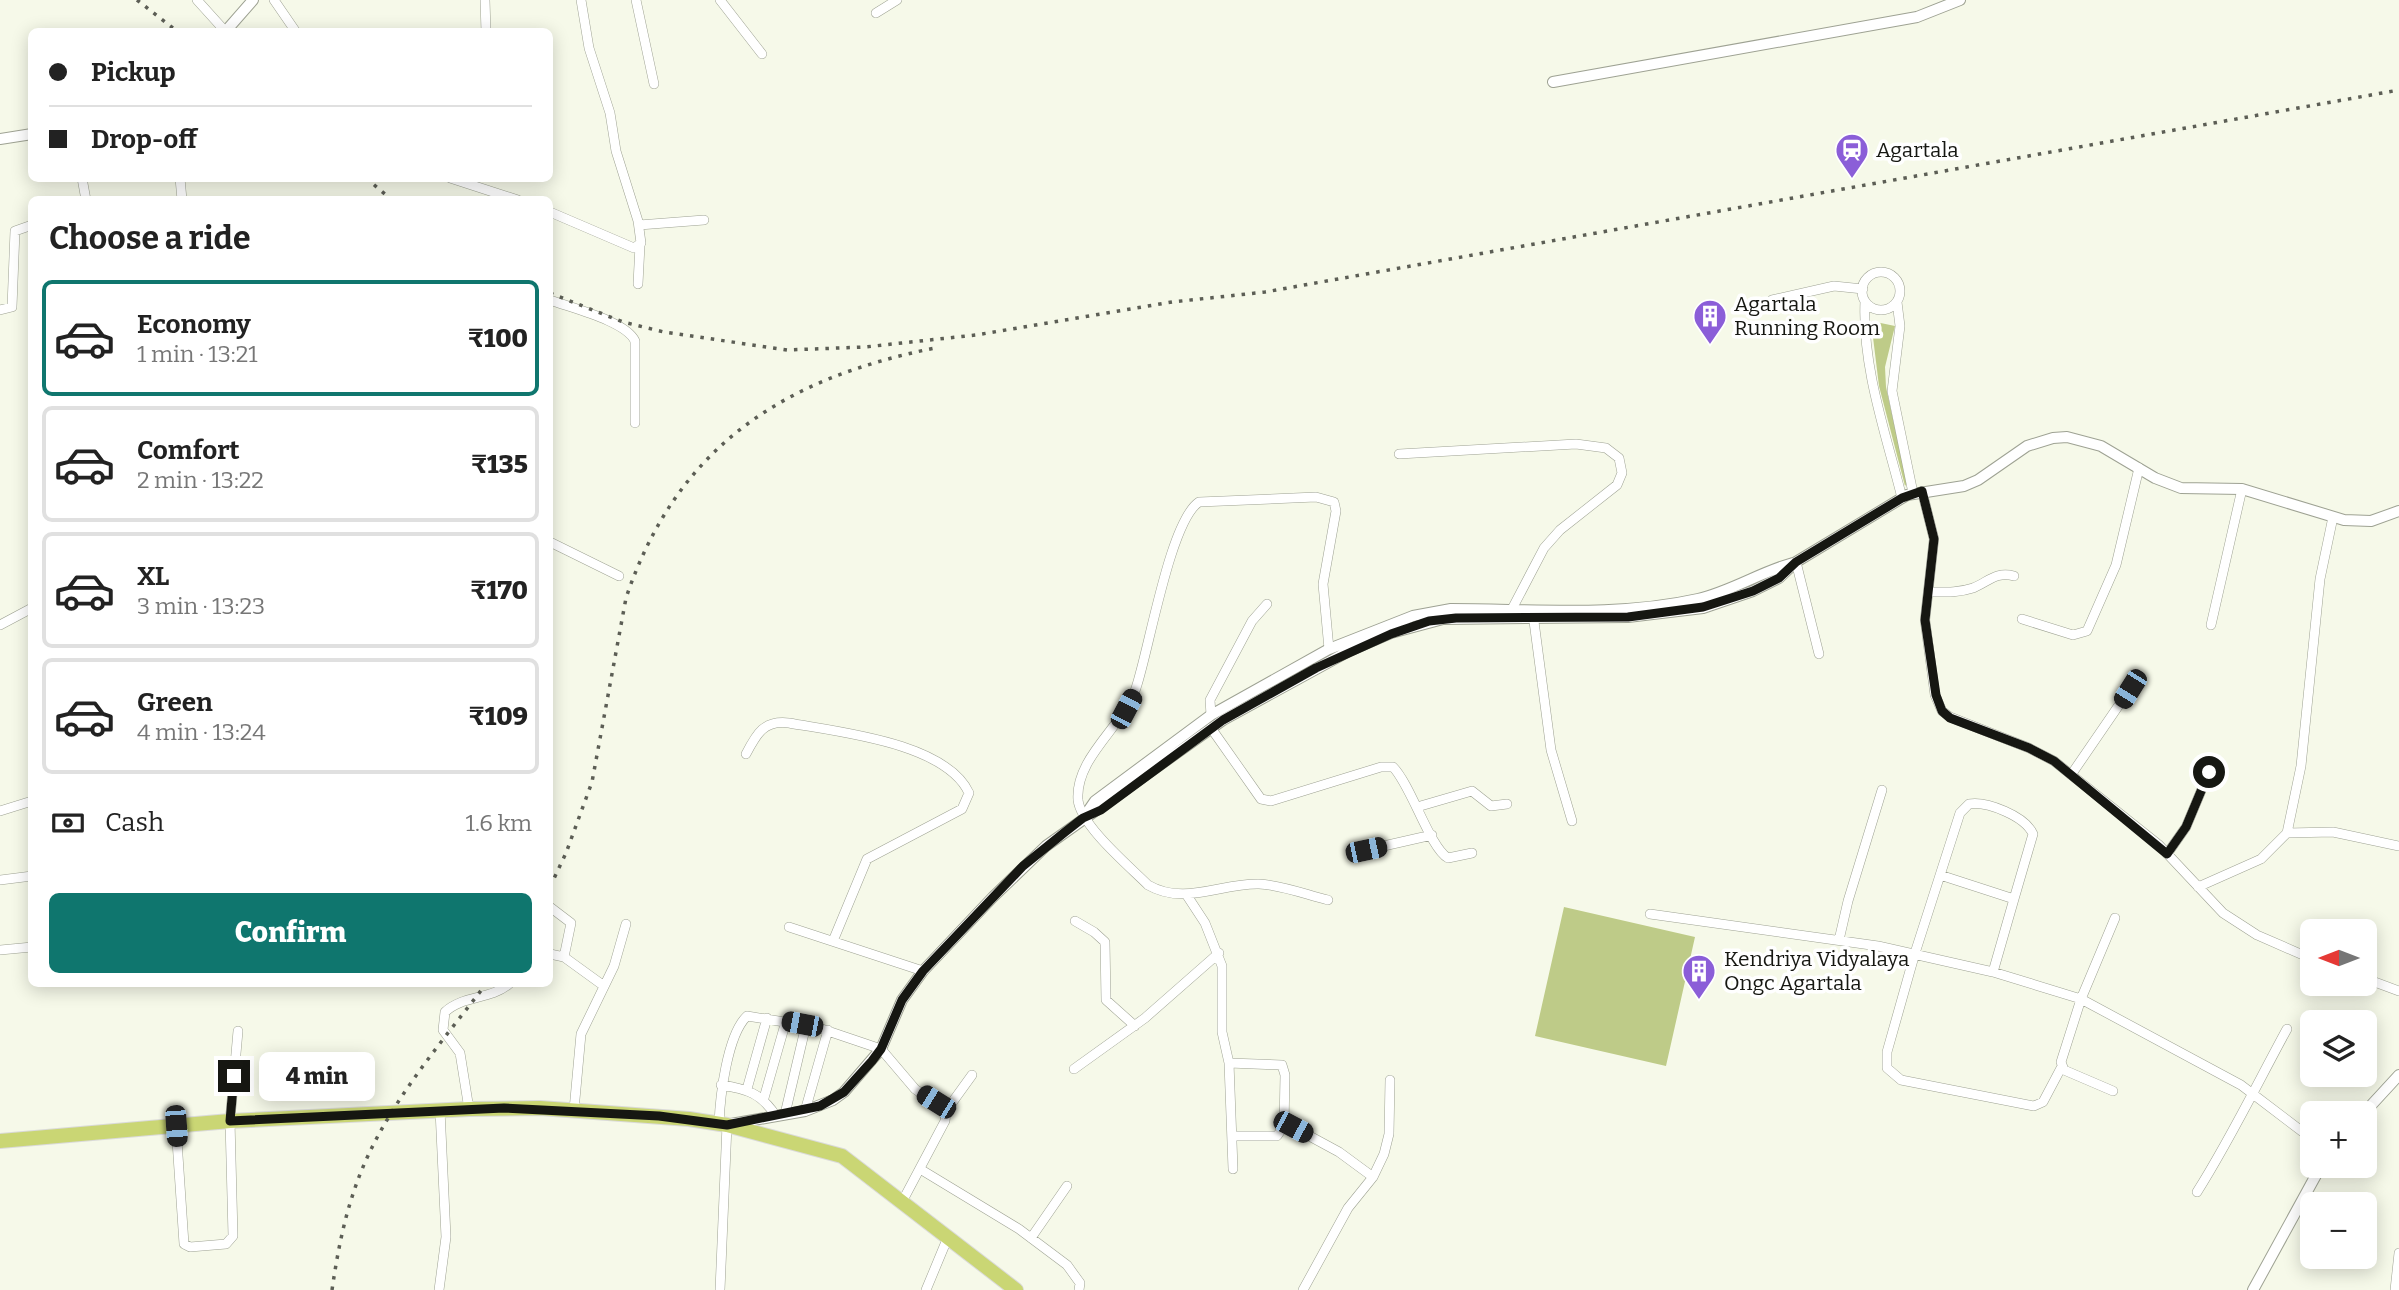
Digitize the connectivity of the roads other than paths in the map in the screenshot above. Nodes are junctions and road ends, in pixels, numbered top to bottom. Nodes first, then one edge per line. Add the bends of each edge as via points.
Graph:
1 (197, 0) edge
2 (253, 0) edge
3 (274, 0) edge
4 (485, 0) edge
5 (581, 0) edge
6 (636, 0) edge
7 (720, 0) edge
8 (897, 0) edge
9 (1959, 0) edge
10 (876, 13) dead end
11 (222, 28) edge
12 (228, 28) edge
13 (293, 28) edge
14 (486, 28) edge
15 (762, 54) dead end
16 (1553, 82) dead end
17 (654, 84) dead end
18 (28, 135) edge
19 (0, 139) edge
20 (463, 182) edge
21 (506, 196) edge
22 (553, 213) edge
23 (704, 220) dead end
24 (639, 225) junction
25 (28, 226) edge
26 (640, 245) junction
27 (638, 284) dead end
28 (1863, 289) junction
29 (1772, 300) dead end
30 (553, 301) edge
31 (1865, 301) junction
32 (1897, 302) junction
33 (0, 310) edge
34 (635, 424) dead end
35 (1399, 454) dead end
36 (2138, 468) junction
37 (2242, 489) junction
38 (1913, 494) junction
39 (2399, 511) edge
40 (2333, 517) junction
41 (553, 543) edge
42 (1796, 562) junction
43 (619, 576) dead end
44 (2014, 576) dead end
45 (1928, 592) junction
46 (1267, 604) dead end
47 (1512, 609) junction
48 (28, 610) edge
49 (1533, 614) junction
50 (2022, 619) dead end
51 (0, 625) edge
52 (2211, 625) dead end
53 (1347, 647) junction
54 (1329, 649) junction
55 (1819, 654) dead end
56 (2130, 689) dead end
57 (1217, 715) junction
58 (1211, 728) junction
59 (746, 754) dead end
60 (2209, 772) dead end
61 (2071, 775) junction
62 (1882, 790) dead end
63 (28, 803) edge
64 (1507, 804) dead end
65 (1417, 807) junction
66 (0, 811) edge
67 (1083, 818) junction
68 (1572, 821) dead end
69 (2287, 833) junction
70 (1432, 835) junction
71 (2399, 846) edge
72 (1366, 850) dead end
73 (1472, 853) dead end
74 (2167, 854) junction
75 (1940, 875) junction
76 (28, 876) edge
77 (0, 880) edge
78 (2198, 887) junction
79 (1185, 894) junction
80 (2014, 899) junction
81 (1328, 900) dead end
82 (553, 909) edge
83 (1650, 914) dead end
84 (2115, 918) dead end
85 (1075, 921) dead end
86 (626, 924) dead end
87 (789, 927) dead end
88 (1839, 940) junction
89 (833, 941) junction
90 (28, 947) edge
91 (0, 950) edge
92 (1219, 953) junction
93 (1914, 953) junction
94 (2300, 954) edge
95 (553, 955) edge
96 (564, 957) junction
97 (923, 971) junction
98 (1993, 972) junction
99 (2377, 983) edge
100 (604, 986) junction
101 (504, 987) edge
102 (2399, 991) edge
103 (2081, 999) junction
104 (767, 1018) junction
105 (786, 1021) junction
106 (806, 1025) junction
107 (1135, 1026) junction
108 (2287, 1029) dead end
109 (828, 1030) junction
110 (238, 1031) dead end
111 (881, 1049) junction
112 (1229, 1063) junction
113 (2062, 1068) junction
114 (1073, 1069) dead end
115 (972, 1075) dead end
116 (2399, 1075) edge
117 (1390, 1080) dead end
118 (720, 1085) junction
119 (747, 1089) junction
120 (2113, 1091) dead end
121 (2251, 1093) junction
122 (764, 1098) junction
123 (2375, 1101) edge
124 (469, 1109) junction
125 (440, 1110) junction
126 (574, 1110) junction
127 (805, 1111) junction
128 (946, 1111) junction
129 (780, 1115) junction
130 (230, 1121) junction
131 (723, 1124) junction
132 (176, 1126) junction
133 (1284, 1126) junction
134 (2300, 1130) edge
135 (1232, 1136) junction
136 (0, 1141) edge
137 (920, 1169) junction
138 (1233, 1169) dead end
139 (1373, 1177) junction
140 (2314, 1178) edge
141 (1067, 1186) dead end
142 (2197, 1192) dead end
143 (902, 1202) junction
144 (948, 1237) junction
145 (1031, 1238) junction
146 (2399, 1253) edge
147 (439, 1290) edge
148 (720, 1290) edge
149 (926, 1290) edge
150 (1016, 1290) edge
151 (1079, 1290) edge
152 (1303, 1290) edge
153 (2253, 1290) edge
154 (2395, 1290) edge

1 - 11 street
2 - 12 street
3 - 13 street
4 - 14 street
5 - 24 street via 589,48
6 - 17 street
7 - 15 street
8 - 10 street
9 - 16 street via 1917,17
18 - 19 street
20 - 21 street
22 - 26 street via 634,248
23 - 24 street
24 - 26 street
25 - 33 street via 15,231 12,307
26 - 27 street
28 - 29 street via 1834,286
28 - 31 street
28 - 32 street via 1869,277 1886,273 1899,284
30 - 34 street via 632,334
31 - 32 street via 1881,310
31 - 38 street via 1871,374
32 - 38 street via 1900,326 1892,391
35 - 47 street via 1576,444 1606,448 1619,457 1622,473 1617,485 1544,548
36 - 37 street via 2181,488
36 - 38 street via 2093,443 2053,438 2027,446 1979,480
36 - 50 street via 2116,565 2092,625 2073,635
37 - 40 street
37 - 52 street
38 - 42 street
38 - 45 street via 1934,539
39 - 40 street via 2371,521
40 - 69 street via 2320,579 2301,766
41 - 43 street
42 - 49 street via 1779,578 1753,591 1703,607 1652,616
42 - 55 street
44 - 45 street via 1997,575 1958,591
45 - 61 street via 1925,620 1942,711 2029,748
46 - 57 street via 1252,621 1215,690 1209,706
47 - 49 street
47 - 53 street via 1427,612
48 - 51 street
49 - 53 street via 1429,621
49 - 68 street via 1552,750
53 - 54 street
53 - 57 street
54 - 57 street
54 - 67 street via 1323,592 1334,502 1316,497 1277,498 1212,500 1192,506 1168,570 1135,691 1081,779 1078,796
56 - 61 street
57 - 58 street
57 - 67 street via 1095,801
58 - 65 street via 1261,799 1271,801 1387,766 1397,771
58 - 67 street via 1101,810
59 - 89 street via 768,723 813,727 927,754 963,780 969,793 962,809 867,859
60 - 74 street via 2186,827
61 - 74 street
62 - 88 street
63 - 66 street
64 - 65 street via 1491,806 1472,791
65 - 70 street
67 - 79 street via 1148,885 1169,894
67 - 97 street via 1023,866
69 - 71 street via 2333,832
69 - 78 street via 2261,859
70 - 72 street
70 - 73 street via 1448,858
74 - 78 street
75 - 80 street
75 - 80 street via 1964,807 1984,804 2018,819 2033,834
75 - 93 street
76 - 77 street
78 - 94 street via 2223,913 2257,935
79 - 81 street via 1259,884
79 - 92 street
80 - 98 street
82 - 96 street via 571,923
83 - 88 street
84 - 103 street
85 - 107 street via 1105,942 1106,1000
86 - 100 street
87 - 89 street
88 - 93 street
89 - 97 street
90 - 91 street
92 - 107 street
92 - 112 street via 1224,976 1222,1032
93 - 98 street
93 - 113 street via 1887,1052 1892,1076 2034,1107 2043,1102
95 - 96 street
96 - 100 street
97 - 111 street via 902,1000
98 - 103 street
99 - 102 street
100 - 126 street via 580,1038
101 - 124 street via 445,1012 443,1030 460,1053
103 - 113 street
103 - 121 street
104 - 105 street
104 - 118 street via 744,1018
104 - 119 street
105 - 106 street
105 - 122 street
106 - 109 street
106 - 129 street
107 - 114 street
108 - 121 street
109 - 111 street
109 - 127 street
110 - 130 street
111 - 127 street via 844,1092
111 - 128 street via 915,1089
112 - 133 street via 1282,1065
112 - 135 street
113 - 120 street
115 - 128 street
116 - 123 street
117 - 139 street via 1389,1134
118 - 119 street
118 - 131 street
119 - 122 street
121 - 134 street
121 - 142 street via 2227,1145
122 - 129 street
124 - 125 main road
124 - 126 main road
125 - 130 main road
125 - 147 street via 446,1237
126 - 131 main road
127 - 129 street
128 - 137 street
129 - 131 street
130 - 132 main road
130 - 132 street via 233,1236 226,1244 184,1244
131 - 143 main road via 842,1156
131 - 148 street
132 - 136 main road
133 - 135 street via 1277,1136
133 - 139 street via 1327,1144
135 - 138 street
137 - 143 street
137 - 145 street
139 - 152 street via 1348,1208
140 - 153 street
141 - 145 street
143 - 144 main road
144 - 149 street
144 - 150 main road
145 - 151 street via 1067,1265 1080,1283
146 - 154 street

